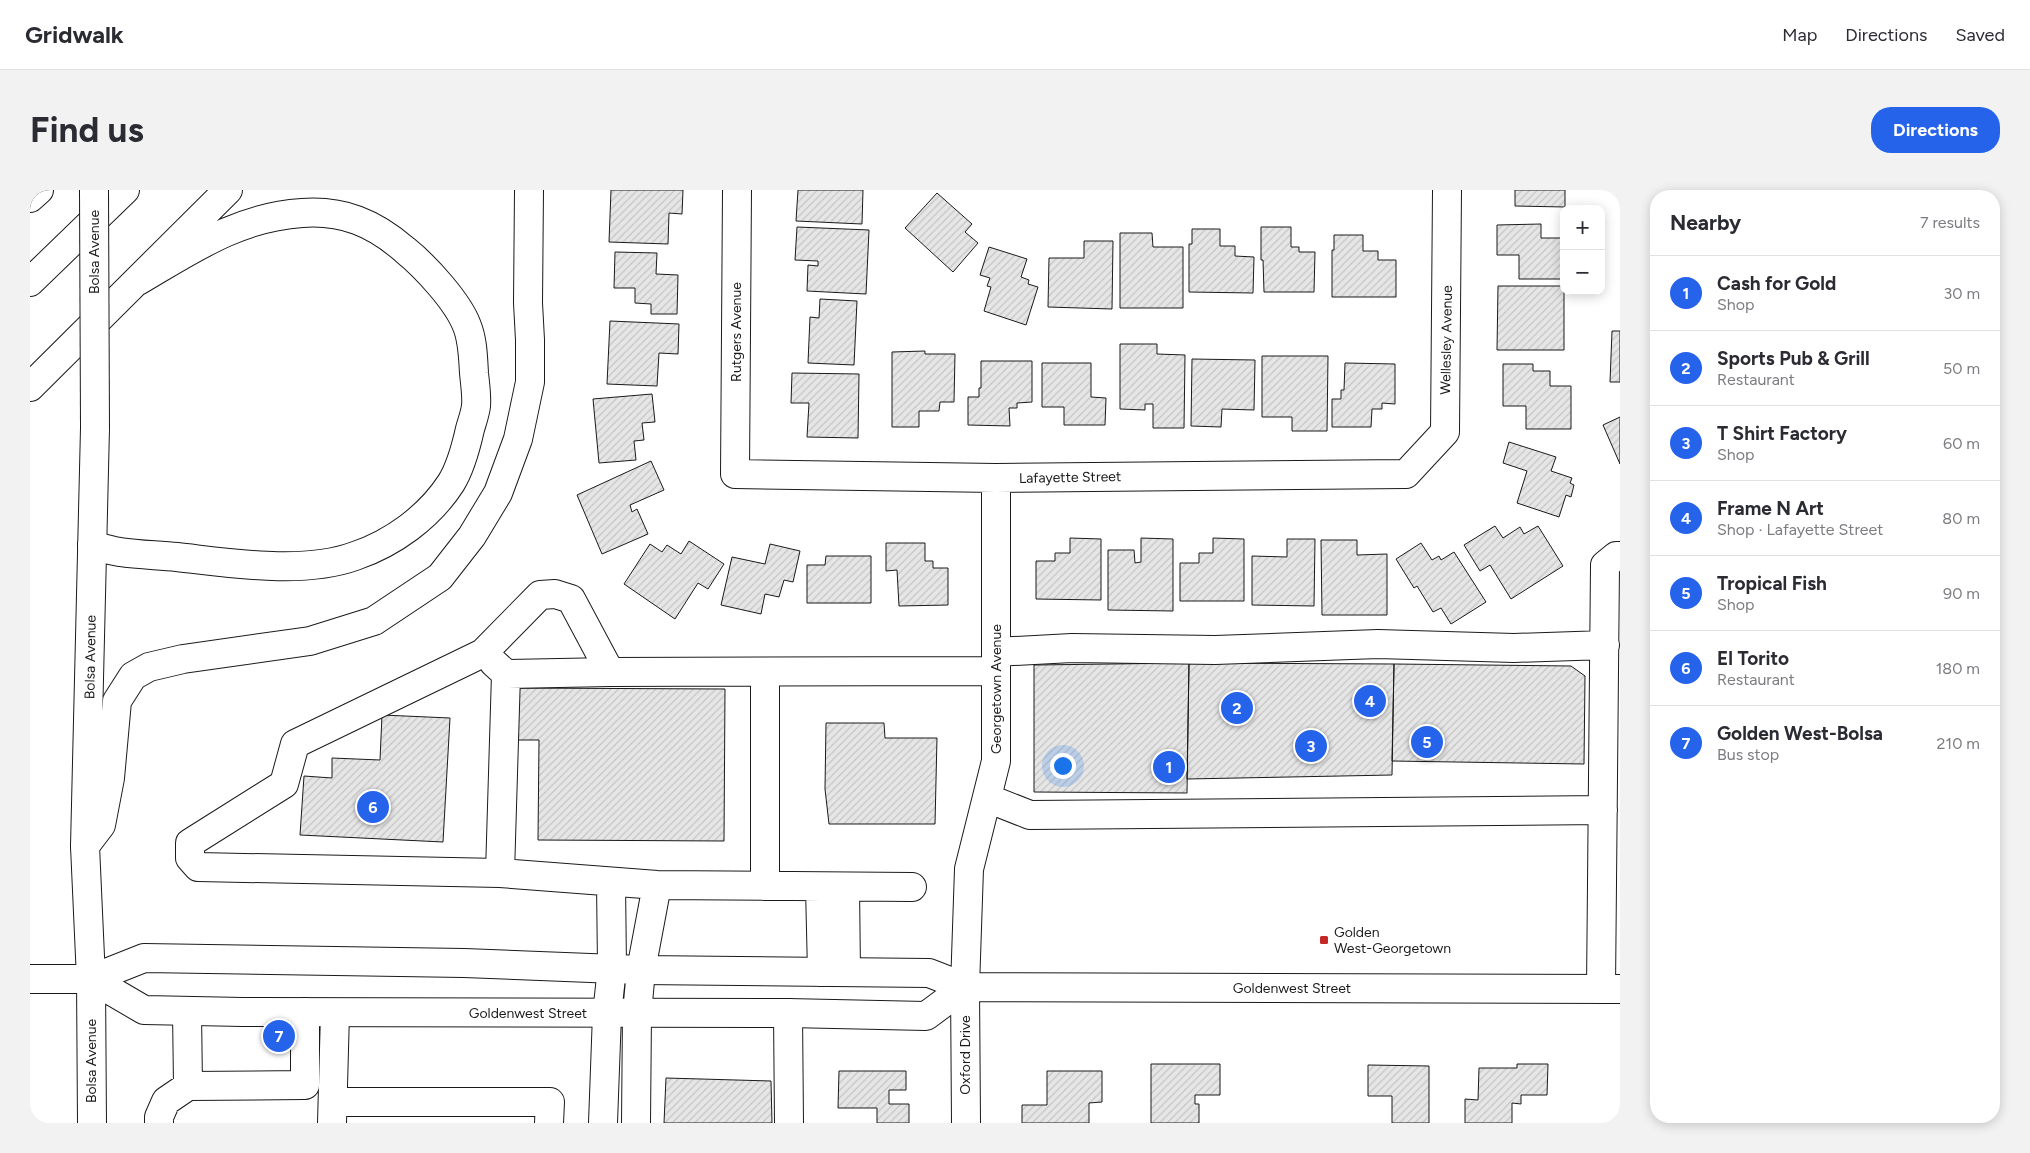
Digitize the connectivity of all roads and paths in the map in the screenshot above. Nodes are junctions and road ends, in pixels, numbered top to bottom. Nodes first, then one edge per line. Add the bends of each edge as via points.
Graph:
1 (39, 190) edge
2 (94, 190) edge
3 (125, 190) edge
4 (228, 190) edge
5 (529, 190) edge
6 (737, 190) edge
7 (1447, 190) edge
8 (30, 198) edge
9 (30, 282) edge
10 (138, 282) junction
11 (30, 387) edge
12 (735, 474) joint
13 (1406, 474) joint
14 (996, 478) junction
15 (92, 546) junction
16 (1620, 556) edge
17 (1605, 646) junction
18 (483, 653) junction
19 (996, 662) junction
20 (610, 672) junction
21 (765, 672) junction
22 (506, 674) junction
23 (1612, 746) edge
24 (987, 798) junction
25 (1608, 816) edge
26 (85, 846) junction
27 (500, 873) junction
28 (611, 882) junction
29 (657, 885) junction
30 (765, 886) junction
31 (833, 887) junction
32 (912, 887) dead end
33 (612, 968) junction
34 (641, 970) junction
35 (834, 972) junction
36 (30, 979) edge
37 (90, 979) junction
38 (965, 987) junction
39 (1610, 989) edge
40 (187, 1011) junction
41 (305, 1012) junction
42 (335, 1012) junction
43 (788, 1013) junction
44 (607, 1014) junction
45 (637, 1014) junction
46 (188, 1086) junction
47 (332, 1113) edge
48 (92, 1123) edge
49 (159, 1123) edge
50 (549, 1123) edge
51 (603, 1123) edge
52 (636, 1123) edge
53 (789, 1123) edge
54 (966, 1123) edge

1 - 8 main road
2 - 15 main road, Bolsa Avenue, bridge
3 - 9 main road
4 - 10 main road
5 - 26 main road via 530,382 518,439 498,493 472,536 440,577 374,621 310,641 183,659 149,667 133,676 117,701 110,778 101,825
6 - 12 main road, Rutgers Avenue
7 - 13 main road, Wellesley Avenue via 1445,432
10 - 11 main road
10 - 15 main road via 205,242 252,221 304,213 353,217 392,239 420,262 459,309 468,328 476,407 466,448 452,482 426,513 406,530 355,556 330,563 297,566 239,564 120,552
12 - 14 main road, Lafayette Street
13 - 14 main road, Lafayette Street
14 - 19 main road, Georgetown Avenue
15 - 26 main road, Bolsa Avenue
16 - 17 main road via 1605,565
17 - 19 main road via 1514,648 1378,644 1215,650 1072,648
17 - 23 main road
18 - 20 main road via 540,595 555,594 571,598
18 - 22 main road
18 - 27 main road via 295,744 284,784 190,843 190,858 198,867
19 - 21 main road
19 - 24 main road, Georgetown Avenue via 996,761
20 - 21 main road
20 - 22 main road
21 - 30 main road
22 - 27 main road
23 - 25 main road
24 - 25 main road via 1030,816
24 - 38 main road, Georgetown Avenue via 969,869
25 - 39 main road
26 - 37 main road, Bolsa Avenue
27 - 28 main road
28 - 29 main road
28 - 33 main road
29 - 30 main road
29 - 34 main road
30 - 31 main road
31 - 32 main road
31 - 35 main road
33 - 34 main road, Goldenwest Street
33 - 37 main road, Goldenwest Street via 144,958
33 - 44 main road
34 - 35 main road, Goldenwest Street
34 - 45 main road
35 - 38 main road, Goldenwest Street via 929,974
36 - 37 main road, Goldenwest Street
37 - 40 main road, Goldenwest Street via 144,1010
37 - 48 main road, Bolsa Avenue
38 - 39 main road, Goldenwest Street
38 - 43 main road, Goldenwest Street via 926,1016
38 - 54 main road, Oxford Drive
40 - 41 main road, Goldenwest Street
40 - 46 main road
41 - 42 main road, Goldenwest Street
41 - 46 main road via 305,1084
42 - 44 main road, Goldenwest Street
42 - 47 main road
43 - 45 main road, Goldenwest Street
43 - 53 main road
44 - 45 main road, Goldenwest Street
44 - 51 main road
45 - 52 main road
46 - 49 main road via 166,1101
47 - 50 main road via 550,1102

